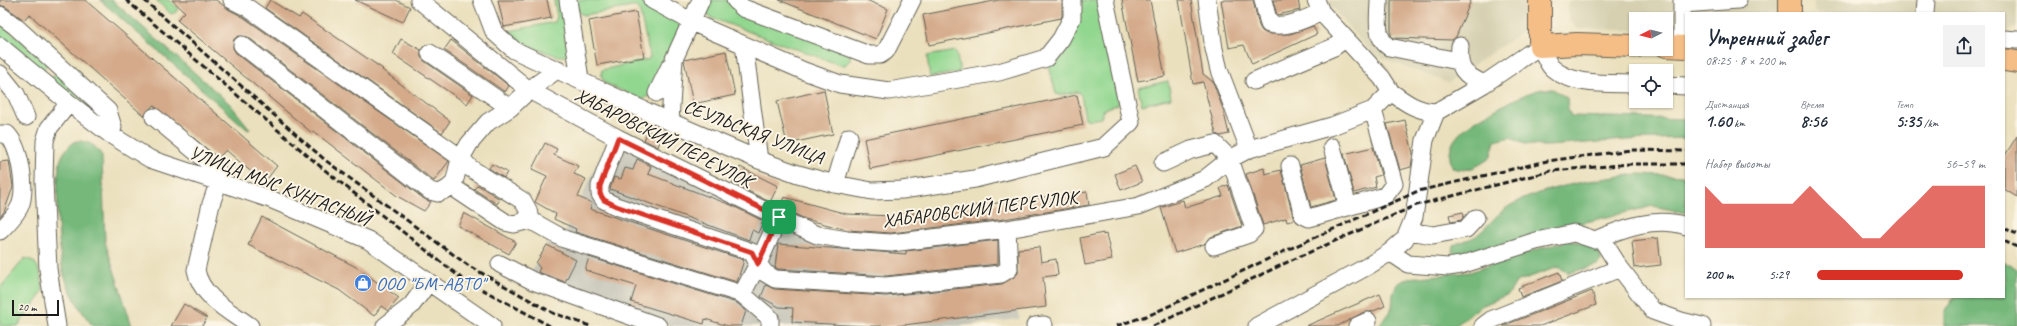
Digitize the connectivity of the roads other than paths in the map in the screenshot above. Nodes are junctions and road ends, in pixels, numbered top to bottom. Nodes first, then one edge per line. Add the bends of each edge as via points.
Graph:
1 (232, 0) edge
2 (419, 0) edge
3 (482, 0) edge
4 (568, 0) edge
5 (652, 0) edge
6 (701, 0) edge
7 (735, 0) edge
8 (912, 0) edge
9 (1072, 0) edge
10 (1105, 0) edge
11 (1207, 0) edge
12 (1263, 0) edge
13 (1379, 0) edge
14 (1540, 0) edge
15 (1738, 0) edge
16 (1790, 0) edge
17 (1926, 0) edge
18 (1679, 1) edge
19 (1319, 6) edge
20 (1790, 12) edge
21 (1925, 12) edge
22 (0, 14) edge
23 (692, 22) junction
24 (1345, 39) junction
25 (2005, 39) edge
26 (2017, 40) edge
27 (242, 45) dead end
28 (744, 45) junction
29 (0, 46) edge
30 (1540, 46) junction
31 (1629, 46) edge
32 (1676, 47) edge
33 (430, 53) dead end
34 (674, 58) junction
35 (2005, 60) edge
36 (2017, 62) edge
37 (57, 64) junction
38 (558, 69) junction
39 (0, 74) edge
40 (580, 79) junction
41 (1254, 81) dead end
42 (42, 82) junction
43 (1484, 84) junction
44 (1629, 84) edge
45 (1673, 85) edge
46 (1685, 86) edge
47 (529, 90) junction
48 (1391, 92) junction
49 (657, 93) dead end
50 (69, 103) junction
51 (510, 108) junction
52 (1373, 110) junction
53 (1436, 112) junction
54 (26, 117) dead end
55 (154, 117) dead end
56 (670, 121) junction
57 (0, 134) edge
58 (111, 136) junction
59 (849, 137) dead end
60 (618, 138) junction
61 (1332, 147) dead end
62 (1249, 149) junction
63 (461, 158) junction
64 (1230, 159) junction
65 (759, 160) junction
66 (1163, 163) dead end
67 (1290, 166) dead end
68 (218, 182) junction
69 (835, 184) junction
70 (450, 186) junction
71 (1348, 207) junction
72 (779, 217) junction
73 (1476, 218) dead end
74 (530, 220) junction
75 (1685, 226) edge
76 (1007, 229) junction
77 (0, 231) edge
78 (1409, 231) junction
79 (1595, 240) junction
80 (1214, 246) dead end
81 (1390, 252) junction
82 (500, 264) dead end
83 (758, 264) junction
84 (1620, 268) junction
85 (428, 283) junction
86 (742, 294) junction
87 (1653, 311) junction
88 (57, 326) edge
89 (250, 326) edge
90 (385, 326) edge
91 (492, 326) edge
92 (658, 326) edge
93 (770, 326) edge
94 (1256, 326) edge
95 (1483, 326) edge
96 (1660, 326) edge
97 (1702, 326) edge

1 - 63 street via 248,8
2 - 47 street, ХАБАРОВСКИЙ ПЕРЕУЛОК
3 - 38 street, СЕУЛЬСКАЯ УЛИЦА via 494,32 500,39 514,50
4 - 40 street
5 - 23 street
6 - 23 street
7 - 8 street via 743,8 869,55 880,55 886,51
9 - 28 street via 1072,18 1046,58 999,72 889,91 840,84
10 - 69 street, СЕУЛЬСКАЯ УЛИЦА via 1131,122 1109,144 974,179 902,190 872,191
11 - 62 street via 1219,70
12 - 19 street via 1269,24 1277,26 1306,19
13 - 43 street via 1379,37 1383,43 1389,47 1459,53 1464,74
14 - 30 main road
15 - 18 street
16 - 20 main road
17 - 21 street
18 - 32 street
19 - 24 street
22 - 37 street
23 - 28 street
23 - 34 street
24 - 41 street via 1334,47
24 - 48 street via 1382,78
25 - 26 street
27 - 70 street via 430,190 438,193
28 - 65 street
29 - 42 street, УЛИЦА МЫС КУНГАСНЫЙ
30 - 31 main road
30 - 43 street
30 - 44 street via 1551,67 1571,78 1587,82
33 - 51 street
34 - 49 street
34 - 56 street
35 - 36 main road
37 - 42 street
37 - 58 street via 108,111 113,127
38 - 40 street, СЕУЛЬСКАЯ УЛИЦА
38 - 47 street
39 - 54 street via 16,94
40 - 56 street, СЕУЛЬСКАЯ УЛИЦА
42 - 50 street, УЛИЦА МЫС КУНГАСНЫЙ
43 - 53 street
45 - 46 street
47 - 51 street
47 - 60 street, ХАБАРОВСКИЙ ПЕРЕУЛОК
48 - 52 street, ХАБАРОВСКИЙ ПЕРЕУЛОК
48 - 53 street via 1411,107
50 - 58 street, УЛИЦА МЫС КУНГАСНЫЙ
50 - 88 street via 49,128 45,141 48,269
51 - 63 street via 488,122
52 - 62 street, ХАБАРОВСКИЙ ПЕРЕУЛОК via 1332,126
52 - 71 street via 1394,184 1385,196
53 - 78 street via 1425,140 1417,205
55 - 68 street via 217,169 221,176
56 - 65 street, СЕУЛЬСКАЯ УЛИЦА
57 - 77 street via 7,134 15,146 24,190 20,206
58 - 68 street, УЛИЦА МЫС КУНГАСНЫЙ via 150,159
59 - 69 street
60 - 72 street, ХАБАРОВСКИЙ ПЕРЕУЛОК
60 - 83 street via 600,186 600,194 604,200 636,214 752,252
61 - 71 street
62 - 64 street, ХАБАРОВСКИЙ ПЕРЕУЛОК
63 - 70 street via 458,175
63 - 74 street via 470,168 523,201
64 - 66 street via 1214,144 1191,150
64 - 76 street, ХАБАРОВСКИЙ ПЕРЕУЛОК via 1205,180 1138,206
64 - 80 street via 1254,229 1249,234
65 - 69 street, СЕУЛЬСКАЯ УЛИЦА
67 - 71 street via 1304,215 1309,218
68 - 85 street, УЛИЦА МЫС КУНГАСНЫЙ via 368,240
68 - 89 street via 196,270 198,281 222,306
70 - 74 street via 505,222 514,224
72 - 76 street, ХАБАРОВСКИЙ ПЕРЕУЛОК via 817,235 890,243
72 - 83 street
73 - 78 street via 1466,229 1433,235
74 - 86 street via 564,239
75 - 79 street via 1666,222 1628,226
76 - 83 street via 1008,269 1001,274 886,286 775,279 764,273
78 - 81 street via 1405,239
79 - 81 street via 1574,233 1536,241 1448,267 1408,264
79 - 84 street via 1601,238
81 - 94 street
82 - 92 street via 533,281
83 - 86 street
84 - 87 street
84 - 95 street via 1491,320
85 - 90 street via 411,306
85 - 91 street, УЛИЦА МЫС КУНГАСНЫЙ
86 - 93 street via 770,318
87 - 96 street
87 - 97 street

